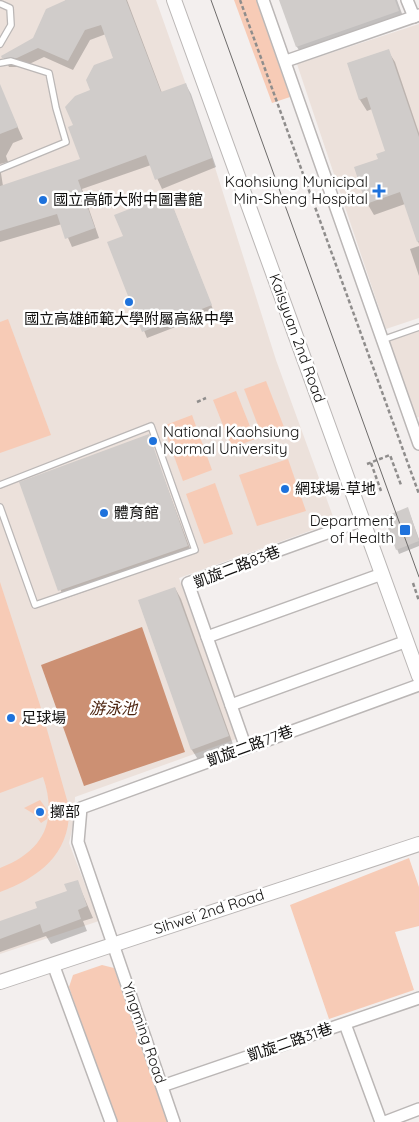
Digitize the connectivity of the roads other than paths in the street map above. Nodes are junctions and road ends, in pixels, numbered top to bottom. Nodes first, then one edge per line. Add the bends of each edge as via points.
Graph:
1 (174, 0) edge
2 (263, 0) edge
3 (407, 0) edge
4 (1, 4) edge
5 (416, 16) edge
6 (0, 44) edge
7 (286, 61) junction
8 (0, 62) edge
9 (0, 169) edge
10 (419, 327) edge
11 (382, 340) junction
12 (415, 423) edge
13 (419, 444) edge
14 (0, 484) edge
15 (0, 506) edge
16 (363, 520) junction
17 (382, 574) junction
18 (207, 637) junction
19 (406, 641) junction
20 (419, 676) edge
21 (419, 685) edge
22 (231, 705) junction
23 (246, 748) junction
24 (81, 808) joint
25 (419, 844) edge
26 (113, 944) junction
27 (53, 964) junction
28 (0, 982) edge
29 (419, 998) edge
30 (345, 1024) junction
31 (162, 1086) junction
32 (419, 1109) edge
33 (111, 1122) edge
34 (174, 1122) edge
35 (383, 1122) edge

1 - 16 street, Kaisyuan 2nd Road
2 - 7 street
3 - 5 street
4 - 6 lane via 10,8 11,25
5 - 7 street
7 - 11 street
8 - 9 lane via 11,61 48,73 66,142
10 - 11 lane
11 - 12 street
12 - 13 street
14 - 15 lane via 151,426 195,550 35,606
16 - 17 street, Kaisyuan 2nd Road
16 - 18 street, 凱旋二路83巷 via 188,583
17 - 18 street
17 - 19 street, Kaisyuan 2nd Road
18 - 22 street, 凱旋二路83巷
19 - 20 street, Kaisyuan 2nd Road
19 - 22 street
21 - 23 street, 凱旋二路77巷
22 - 23 street, 凱旋二路83巷
23 - 24 street, 凱旋二路77巷
24 - 26 street, Yingming Road via 78,842
25 - 26 street, Sihwei 2nd Road
26 - 27 street, Sihwei 2nd Road
26 - 31 street, Yingming Road
27 - 28 street, Sihwei 2nd Road
27 - 33 street
29 - 30 street, 凱旋二路31巷
30 - 31 street, 凱旋二路31巷
30 - 35 street
31 - 34 street, Yingming Road
32 - 35 street

